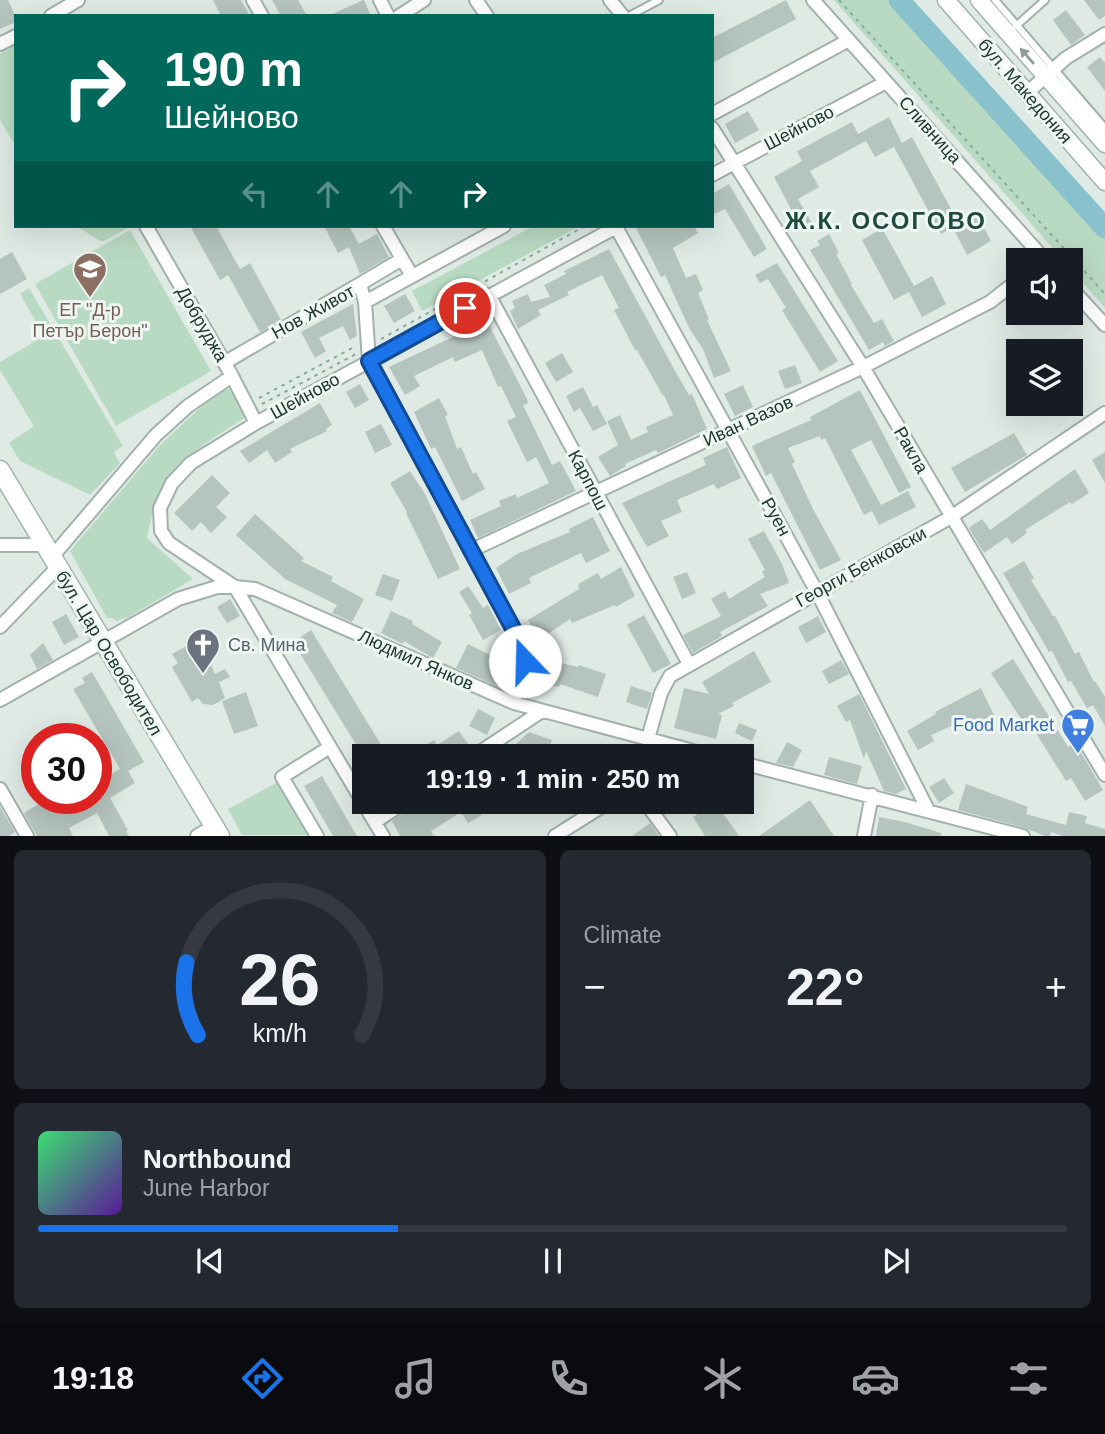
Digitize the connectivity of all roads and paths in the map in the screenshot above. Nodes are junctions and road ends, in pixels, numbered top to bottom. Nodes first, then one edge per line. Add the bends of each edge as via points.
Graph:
1 (78, 0) edge
2 (425, 0) edge
3 (610, 0) edge
4 (659, 0) edge
5 (813, 0) edge
6 (839, 0) edge
7 (946, 0) edge
8 (979, 0) edge
9 (995, 0) edge
10 (1045, 0) edge
11 (54, 14) edge
12 (402, 14) edge
13 (621, 14) edge
14 (633, 14) edge
15 (1012, 29) junction
16 (1105, 34) edge
17 (849, 40) junction
18 (1049, 72) junction
19 (886, 82) junction
20 (1027, 93) junction
21 (714, 113) edge
22 (1103, 123) edge
23 (714, 131) edge
24 (1105, 144) edge
25 (734, 163) junction
26 (714, 174) edge
27 (1105, 182) edge
28 (147, 228) edge
29 (384, 228) edge
30 (500, 228) edge
31 (581, 228) edge
32 (613, 228) edge
33 (618, 228) edge
34 (1033, 248) edge
35 (402, 259) junction
36 (412, 276) junction
37 (360, 284) junction
38 (1006, 289) edge
39 (1105, 293) edge
40 (489, 295) junction
41 (1083, 301) edge
42 (365, 302) junction
43 (1105, 324) edge
44 (366, 340) junction
45 (369, 361) junction
46 (223, 363) junction
47 (863, 367) junction
48 (232, 376) junction
49 (246, 405) junction
50 (1105, 413) edge
51 (256, 423) junction
52 (728, 430) junction
53 (0, 470) edge
54 (595, 493) junction
55 (160, 508) joint
56 (951, 517) junction
57 (0, 545) edge
58 (470, 551) junction
59 (51, 557) junction
60 (235, 587) junction
61 (817, 592) junction
62 (0, 626) edge
63 (103, 642) junction
64 (689, 664) junction
65 (0, 700) edge
66 (513, 703) junction
67 (542, 711) junction
68 (647, 740) junction
69 (492, 744) edge
70 (646, 744) edge
71 (663, 744) edge
72 (330, 747) junction
73 (754, 766) edge
74 (1105, 775) edge
75 (0, 789) edge
76 (872, 795) junction
77 (928, 810) junction
78 (386, 814) edge
79 (589, 814) edge
80 (654, 814) edge
81 (374, 822) junction
82 (217, 831) edge
83 (27, 835) edge
84 (197, 835) edge
85 (317, 835) edge
86 (383, 835) edge
87 (555, 835) edge
88 (670, 835) edge
89 (864, 835) edge
90 (1023, 835) edge

1 - 11 street
2 - 12 street
3 - 13 street
4 - 14 lane
5 - 17 street, Сливница
6 - 39 path
7 - 20 street, бул. Македония
8 - 15 street, бул. Македония
9 - 15 lane
10 - 15 lane
18 -> 15 street, бул. Македония
16 - 18 street
17 - 19 street, Сливница
17 - 21 street
18 - 20 street
18 - 22 lane
18 - 24 street, бул. Македония
19 - 25 street, Шейново
19 - 34 street, Сливница
20 - 27 street, бул. Македония
23 - 25 street, Ракла
25 - 26 street, Шейново
25 - 47 street, Ракла
28 - 46 street, Добруджа
29 - 35 street
30 - 36 street, Нов Живот
31 - 44 path via 380,339
32 - 40 street, Шейново
33 - 52 street, Руен
35 - 36 street
35 - 37 street
36 - 42 street, Нов Живот
37 - 42 street, Нов Живот
37 - 46 street, Нов Живот
38 - 47 street, Иван Вазов via 990,302
40 - 45 street, Шейново
40 - 54 street, Карпош
41 - 43 street
42 - 44 street
44 - 45 street
44 - 49 path
45 - 51 street, Шейново
45 - 58 street
46 - 48 street, Добруджа
47 - 52 street, Иван Вазов
47 - 56 street, Ракла
48 - 49 street, Добруджа
48 - 59 street via 156,435
49 - 51 street, Добруджа
50 - 56 street, Георги Бенковски
51 - 55 street, Шейново via 191,463 172,482
52 - 54 street, Иван Вазов
52 - 61 street, Руен
53 - 59 main road, бул. Цар Освободител
54 - 58 street, Иван Вазов
54 - 64 street, Карпош
55 - 60 street, Людмил Янков via 161,531 169,543
56 - 61 street, Георги Бенковски
56 - 74 street, Ракла
57 - 59 street
58 - 66 street via 522,645 525,661
59 - 62 street
59 - 63 main road, бул. Цар Освободител
60 - 63 street via 217,587 178,599
60 - 66 street, Людмил Янков via 255,589
60 - 72 street
61 - 64 street, Георги Бенковски
61 - 77 street, Руен
63 - 65 street
63 - 82 main road, бул. Цар Освободител
64 - 68 street, Георги Бенковски via 670,676
66 - 67 street, Людмил Янков
67 - 68 street, Людмил Янков
67 - 69 street
68 - 70 street, Георги Бенковски
68 - 71 street, Людмил Янков
72 - 81 street
72 - 85 street via 282,777
73 - 76 street
75 - 83 street
76 - 77 street
76 - 89 street
77 - 90 street
78 - 81 street
79 - 87 street
80 - 88 street
81 - 86 street
82 - 84 street

